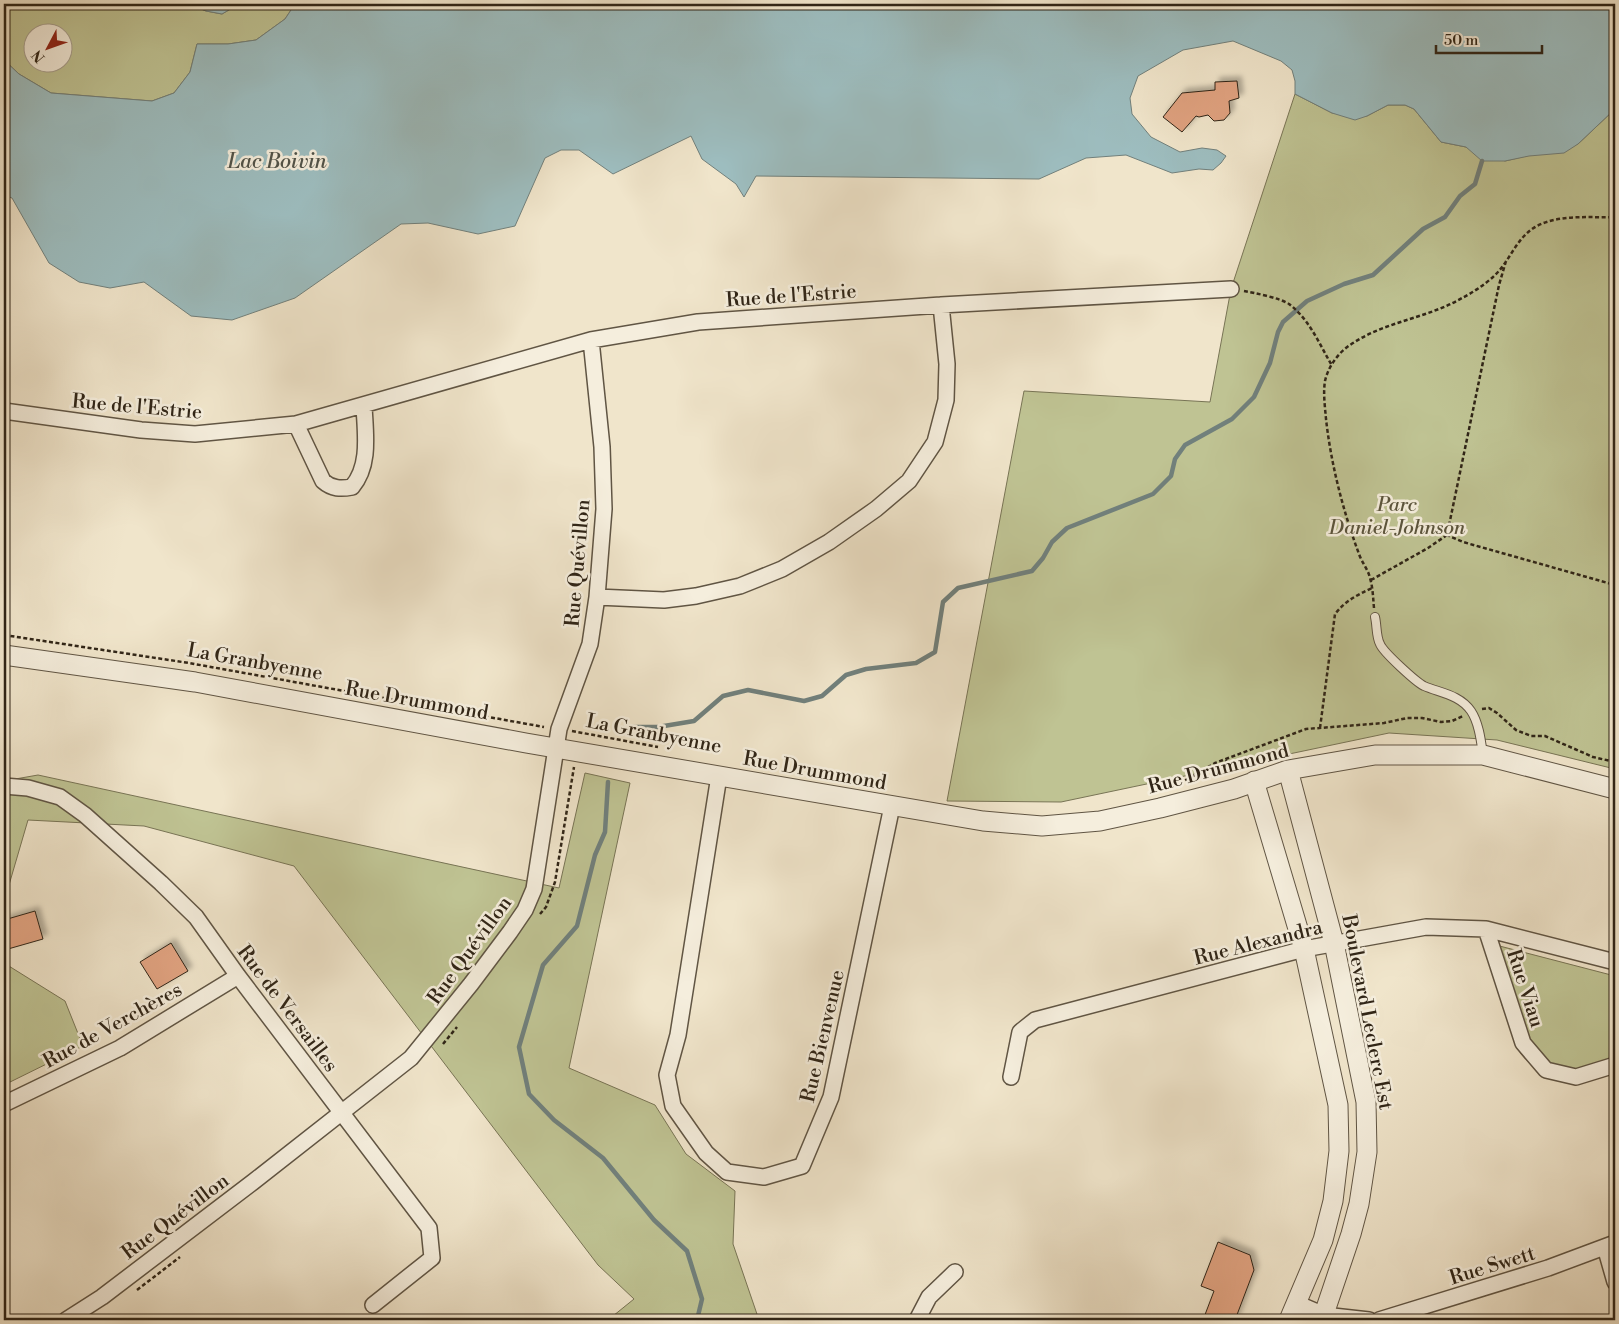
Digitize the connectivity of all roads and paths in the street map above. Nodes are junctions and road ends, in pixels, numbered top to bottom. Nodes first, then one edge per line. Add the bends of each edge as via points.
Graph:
1 (1615, 217) edge
2 (1507, 258) junction
3 (1231, 289) joint
4 (941, 305) junction
5 (591, 340) junction
6 (1331, 364) junction
7 (364, 405) junction
8 (4, 412) edge
9 (296, 424) junction
10 (1447, 535) junction
11 (1371, 580) junction
12 (1615, 585) edge
13 (1372, 588) junction
14 (597, 597) junction
15 (1375, 618) joint
16 (4, 635) edge
17 (4, 655) edge
18 (1480, 709) dead end
19 (1464, 715) dead end
20 (1320, 728) junction
21 (559, 729) junction
22 (582, 732) junction
23 (556, 748) junction
24 (660, 748) dead end
25 (577, 752) junction
26 (1483, 755) junction
27 (1226, 760) junction
28 (1615, 762) edge
29 (1288, 770) junction
30 (719, 776) junction
31 (1231, 780) dead end
32 (1254, 781) junction
33 (4, 786) edge
34 (1171, 789) dead end
35 (1615, 789) edge
36 (892, 806) junction
37 (540, 914) dead end
38 (1486, 929) junction
39 (1334, 943) junction
40 (1304, 950) junction
41 (1615, 962) edge
42 (238, 976) junction
43 (462, 1020) dead end
44 (440, 1046) dead end
45 (1615, 1065) edge
46 (1011, 1076) dead end
47 (4, 1104) edge
48 (341, 1112) junction
49 (1610, 1245) edge
50 (182, 1256) dead end
51 (955, 1272) dead end
52 (1615, 1282) edge
53 (136, 1291) dead end
54 (1296, 1303) junction
55 (373, 1306) dead end
56 (1323, 1318) edge
57 (66, 1320) edge
58 (917, 1320) edge
59 (1289, 1320) edge
60 (1369, 1320) edge
61 (1379, 1320) edge

1 - 2 path via 1565,218 1536,226 1517,243
2 - 6 path via 1493,276 1461,299 1362,337
2 - 10 path
3 - 4 street, Rue de l'Estrie
3 - 6 path via 1287,303 1313,332
4 - 5 street, Rue de l'Estrie via 698,322
4 - 14 street via 947,364 946,400 935,442 909,481 876,510 782,569 740,586 664,600
5 - 7 street, Rue de l'Estrie
5 - 14 street, Rue Quévillon via 602,447 604,509
6 - 11 path via 1325,381 1324,402 1329,444 1360,557
7 - 9 street, Rue de l'Estrie
7 - 9 street via 364,463 360,479 352,487 336,488 323,481
8 - 9 street, Rue de l'Estrie via 195,434
10 - 11 path
10 - 12 path
11 - 13 path
13 - 15 path
13 - 20 path via 1348,600 1335,614
14 - 21 street, Rue Quévillon via 590,644
15 - 26 lane via 1380,644 1412,679 1453,696 1472,712
16 - 21 path, La Granbyenne via 189,663
17 - 23 street, Rue Drummond via 195,682
18 - 28 path via 1489,708 1516,730 1531,736 1545,736 1593,757
19 - 20 path via 1447,722 1406,718
20 - 27 path via 1290,734
21 - 22 path, La Granbyenne
21 - 23 street, Rue Quévillon
22 - 24 path, La Granbyenne
22 - 25 path
23 - 25 street, Rue Drummond
23 - 48 street, Rue Quévillon via 534,889 525,910 471,984 410,1058
25 - 30 street, Rue Drummond
25 - 37 path via 555,882
26 - 29 street, Rue Drummond via 1375,755
26 - 35 street, Rue Drummond
27 - 31 path
27 - 34 path via 1206,767
29 - 32 street, Rue Drummond
29 - 39 street, Boulevard Leclerc Est
30 - 36 street, Rue Drummond
30 - 36 street, Rue Bienvenue via 678,1035 667,1075 673,1106 706,1153 727,1172 764,1177 802,1166 832,1098
32 - 36 street, Rue Drummond via 1234,789 1100,821 1042,826 984,821
32 - 40 street
33 - 42 street, Rue de Versailles via 28,788 60,797 85,815 196,917
38 - 39 street, Rue Alexandra via 1426,927
38 - 41 street, Rue Alexandra
38 - 45 street, Rue Viau via 1523,1043 1546,1070 1576,1076
39 - 40 street, Rue Alexandra
39 - 56 street, Boulevard Leclerc Est via 1366,1102 1367,1152 1359,1204
40 - 46 street, Rue Alexandra via 1035,1020 1020,1032
40 - 54 street via 1338,1105 1339,1151 1323,1240
42 - 47 street, Rue de Verchères via 120,1048
42 - 48 street, Rue de Versailles
43 - 44 path
48 - 55 street, Rue de Versailles via 429,1228 432,1258
48 - 57 street, Rue Quévillon via 110,1291
49 - 52 street
49 - 61 street, Rue Swett via 1548,1268
50 - 53 path
51 - 58 street via 929,1297
54 - 56 street
54 - 59 street
56 - 60 street

